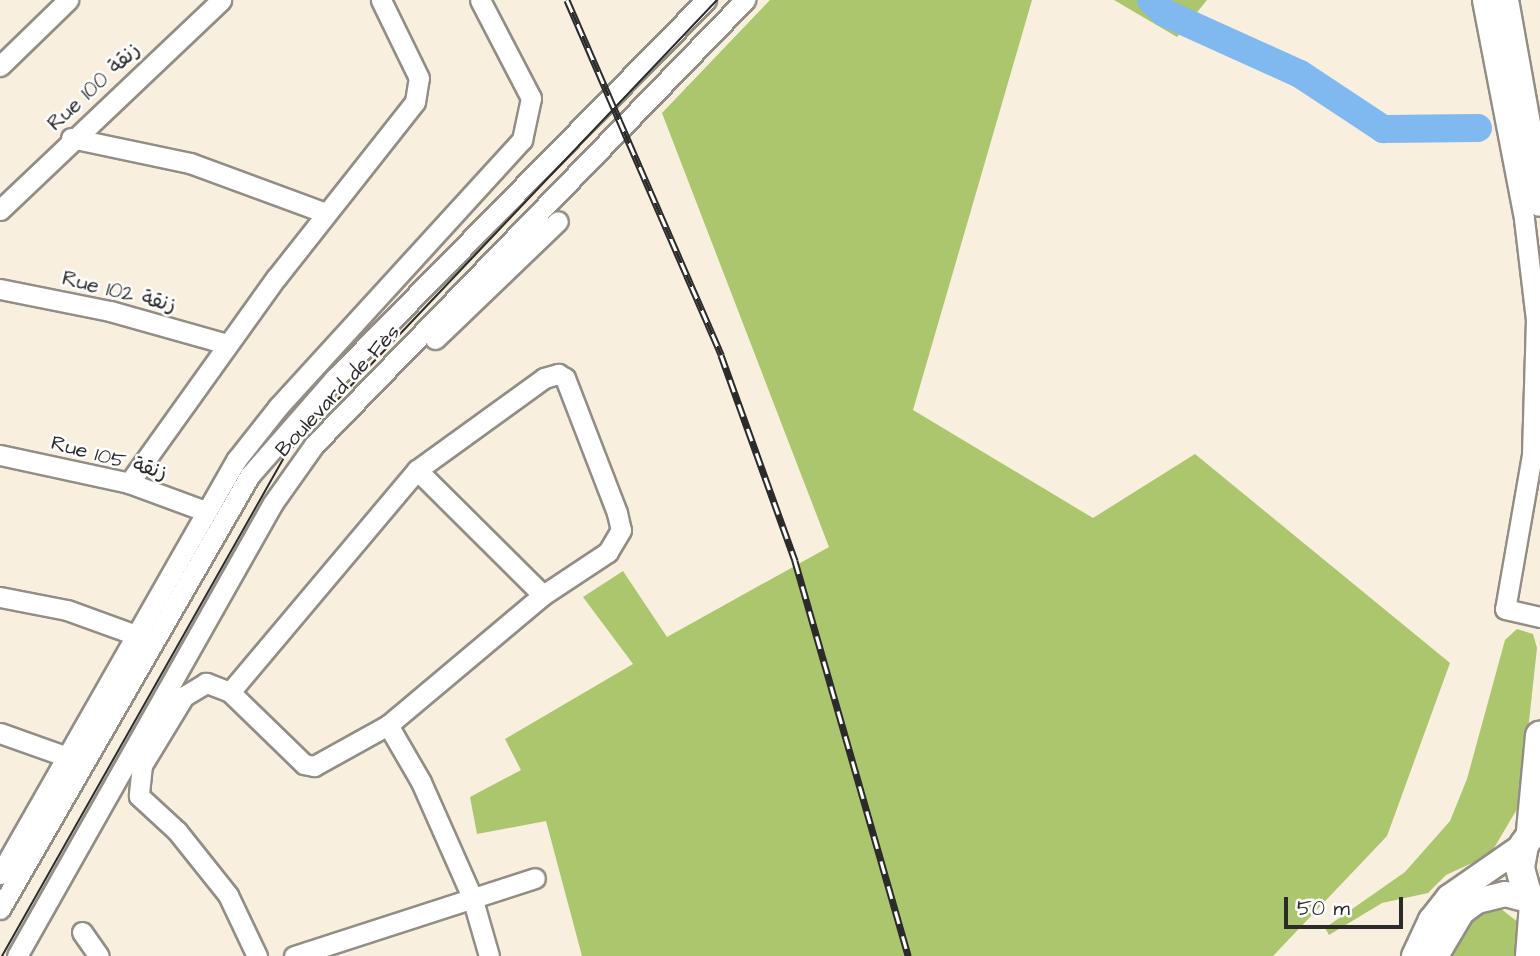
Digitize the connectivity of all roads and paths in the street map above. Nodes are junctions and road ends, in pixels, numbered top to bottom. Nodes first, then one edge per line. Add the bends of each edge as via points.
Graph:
1 (221, 0) edge
2 (381, 0) edge
3 (480, 0) edge
4 (706, 0) edge
5 (745, 0) edge
6 (1482, 0) edge
7 (1504, 0) edge
8 (1520, 0) edge
9 (63, 2) edge
10 (0, 66) edge
11 (1540, 111) edge
12 (71, 138) junction
13 (1540, 202) edge
14 (0, 210) edge
15 (326, 213) junction
16 (558, 221) dead end
17 (0, 289) edge
18 (227, 344) junction
19 (314, 445) junction
20 (0, 455) edge
21 (417, 470) junction
22 (129, 483) junction
23 (205, 511) junction
24 (543, 595) junction
25 (0, 597) edge
26 (1540, 617) edge
27 (133, 634) junction
28 (230, 692) junction
29 (387, 724) junction
30 (0, 733) edge
31 (1540, 735) edge
32 (75, 760) junction
33 (1532, 833) edge
34 (0, 874) edge
35 (535, 878) dead end
36 (472, 897) junction
37 (1536, 905) edge
38 (0, 909) edge
39 (82, 932) dead end
40 (17, 956) edge
41 (99, 956) edge
42 (257, 956) edge
43 (294, 956) edge
44 (489, 956) edge
45 (1414, 956) edge
46 (1436, 956) edge
47 (1530, 956) edge

1 - 12 street, Rue 100 زنقة
2 - 15 street via 421,89
3 - 23 street via 531,98 522,140 278,407
4 - 32 street, Boulevard de Fès via 334,379 250,475
5 - 19 street, Boulevard de Fès
6 - 26 street via 1524,219 1536,319 1532,455 1505,609
7 - 13 highway
8 - 11 highway
9 - 10 street
12 - 14 street, Rue 100 زنقة
12 - 15 street via 190,163
15 - 18 street
16 - 19 street via 391,381
17 - 18 street, Rue 102 زنقة via 110,311
18 - 22 street
19 - 40 street, Boulevard de Fès via 273,503
20 - 22 street, Rue 105 زنقة
21 - 24 street
21 - 24 street via 544,378 558,374 565,378 621,530 608,552
21 - 28 street
22 - 23 street, Rue 105 زنقة
23 - 27 street
24 - 29 street
25 - 27 street via 67,611
27 - 32 street
28 - 29 street via 304,764 323,762
28 - 42 street via 206,683 184,696 142,765 139,796 177,831 228,895
29 - 36 street via 421,782
30 - 32 street
31 - 33 highway
32 - 34 street
32 - 38 street, Boulevard de Fès
33 - 37 highway via 1521,880
33 - 45 main road via 1448,897
35 - 36 street
36 - 43 street
36 - 44 street
37 - 46 main road via 1505,894 1477,901 1462,912
37 - 47 highway
39 - 41 street

